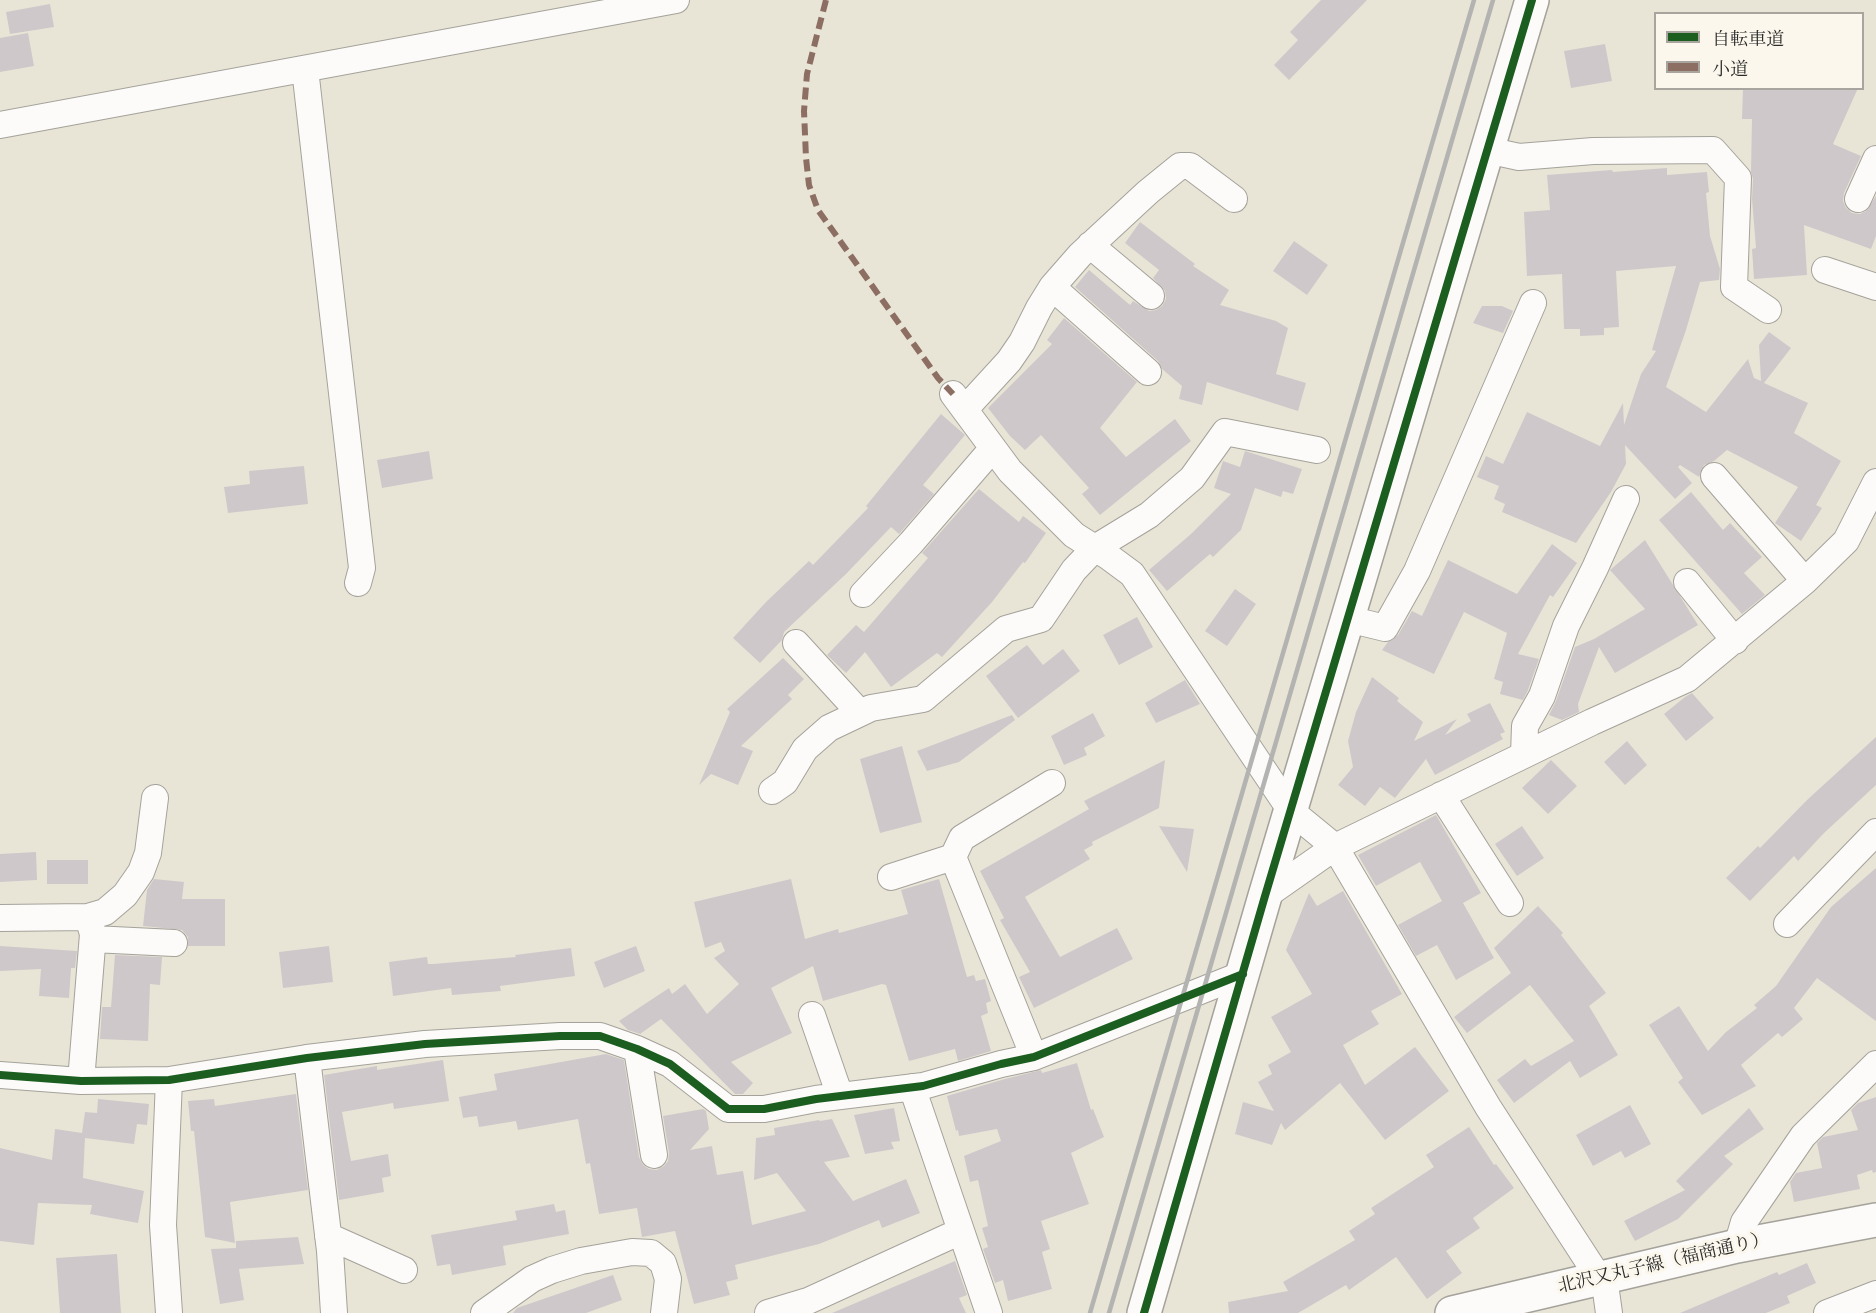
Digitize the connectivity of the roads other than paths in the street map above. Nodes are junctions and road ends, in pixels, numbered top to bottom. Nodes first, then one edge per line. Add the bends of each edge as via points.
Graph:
1 (676, 0) edge
2 (1532, 0) edge
3 (305, 69) junction
4 (0, 125) edge
5 (1487, 150) junction
6 (1876, 159) edge
7 (1234, 199) dead end
8 (1858, 199) dead end
9 (1090, 245) junction
10 (1825, 270) dead end
11 (1052, 287) junction
12 (1876, 287) edge
13 (1151, 296) dead end
14 (1533, 303) dead end
15 (1768, 310) dead end
16 (1148, 372) dead end
17 (993, 448) junction
18 (1317, 450) dead end
19 (1714, 476) dead end
20 (1876, 482) edge
21 (1626, 499) dead end
22 (1095, 548) junction
23 (1805, 581) junction
24 (1687, 582) dead end
25 (358, 583) dead end
26 (863, 594) dead end
27 (1348, 619) junction
28 (1735, 641) junction
29 (796, 643) dead end
30 (860, 713) junction
31 (1524, 755) junction
32 (1052, 783) dead end
33 (772, 791) dead end
34 (1441, 795) junction
35 (155, 798) dead end
36 (1291, 811) junction
37 (1876, 832) edge
38 (1335, 847) junction
39 (952, 856) junction
40 (891, 877) dead end
41 (1265, 896) junction
42 (1510, 903) dead end
43 (0, 918) edge
44 (1787, 924) dead end
45 (90, 928) junction
46 (174, 943) dead end
47 (1243, 974) junction
48 (812, 1015) dead end
49 (637, 1049) junction
50 (1034, 1057) junction
51 (307, 1058) junction
52 (1876, 1064) edge
53 (0, 1075) edge
54 (168, 1080) junction
55 (81, 1081) junction
56 (912, 1087) junction
57 (840, 1096) junction
58 (654, 1155) dead end
59 (1876, 1220) edge
60 (961, 1232) junction
61 (328, 1236) junction
62 (1737, 1246) junction
63 (404, 1270) dead end
64 (1601, 1277) junction
65 (1876, 1294) edge
66 (169, 1313) edge
67 (334, 1313) edge
68 (484, 1313) edge
69 (664, 1313) edge
70 (768, 1313) edge
71 (989, 1313) edge
72 (1144, 1313) edge
73 (1452, 1313) edge
74 (1609, 1313) edge
75 (1827, 1313) edge

1 - 3 street
2 - 5 street
3 - 4 street
3 - 25 street via 362,568
5 - 15 street via 1519,157 1713,150 1738,178 1734,287
5 - 27 street
6 - 8 street
7 - 9 street via 1190,166 1180,166
9 - 11 street
9 - 13 street
10 - 12 street
11 - 16 street
11 - 17 street via 1010,361 959,401
14 - 27 street via 1418,571 1385,628
17 - 22 street via 1010,471 1074,535
17 - 26 street
18 - 22 street via 1225,432 1192,478 1149,514
19 - 23 street
20 - 23 street via 1846,541
21 - 31 street via 1566,626 1542,696 1525,726
22 - 30 street via 1074,570 1041,619 1006,629 923,699
22 - 36 street via 1132,574
23 - 28 street
24 - 28 street
27 - 36 street
28 - 31 street via 1687,679
29 - 30 street
30 - 33 street via 829,728 805,749 785,782
31 - 34 street
32 - 39 street via 962,838
34 - 38 street
34 - 42 street
35 - 45 street via 148,853 141,872 125,895
36 - 38 street
36 - 41 street
37 - 44 street
38 - 41 street
38 - 64 street via 1488,1107
39 - 40 street
39 - 50 street
41 - 47 street
43 - 45 street
45 - 46 street
45 - 55 street
47 - 50 street
47 - 72 street
48 - 57 street
49 - 51 street via 600,1036 560,1036 425,1044
49 - 57 street via 670,1064 728,1110 764,1109
49 - 58 street
50 - 56 street
51 - 54 street
51 - 61 street
52 - 62 street via 1803,1136 1744,1222
53 - 55 street
54 - 55 street
54 - 66 street via 163,1225
56 - 57 street
56 - 60 street
59 - 62 street, 北沢又丸子線（福商通り）
60 - 70 street via 808,1300
60 - 71 street
61 - 63 street
61 - 67 street
62 - 64 street, 北沢又丸子線（福商通り）
64 - 73 street, 北沢又丸子線（福商通り）
64 - 74 street
65 - 75 street
68 - 69 street via 532,1279 552,1270 632,1252 651,1253 663,1263 668,1279

